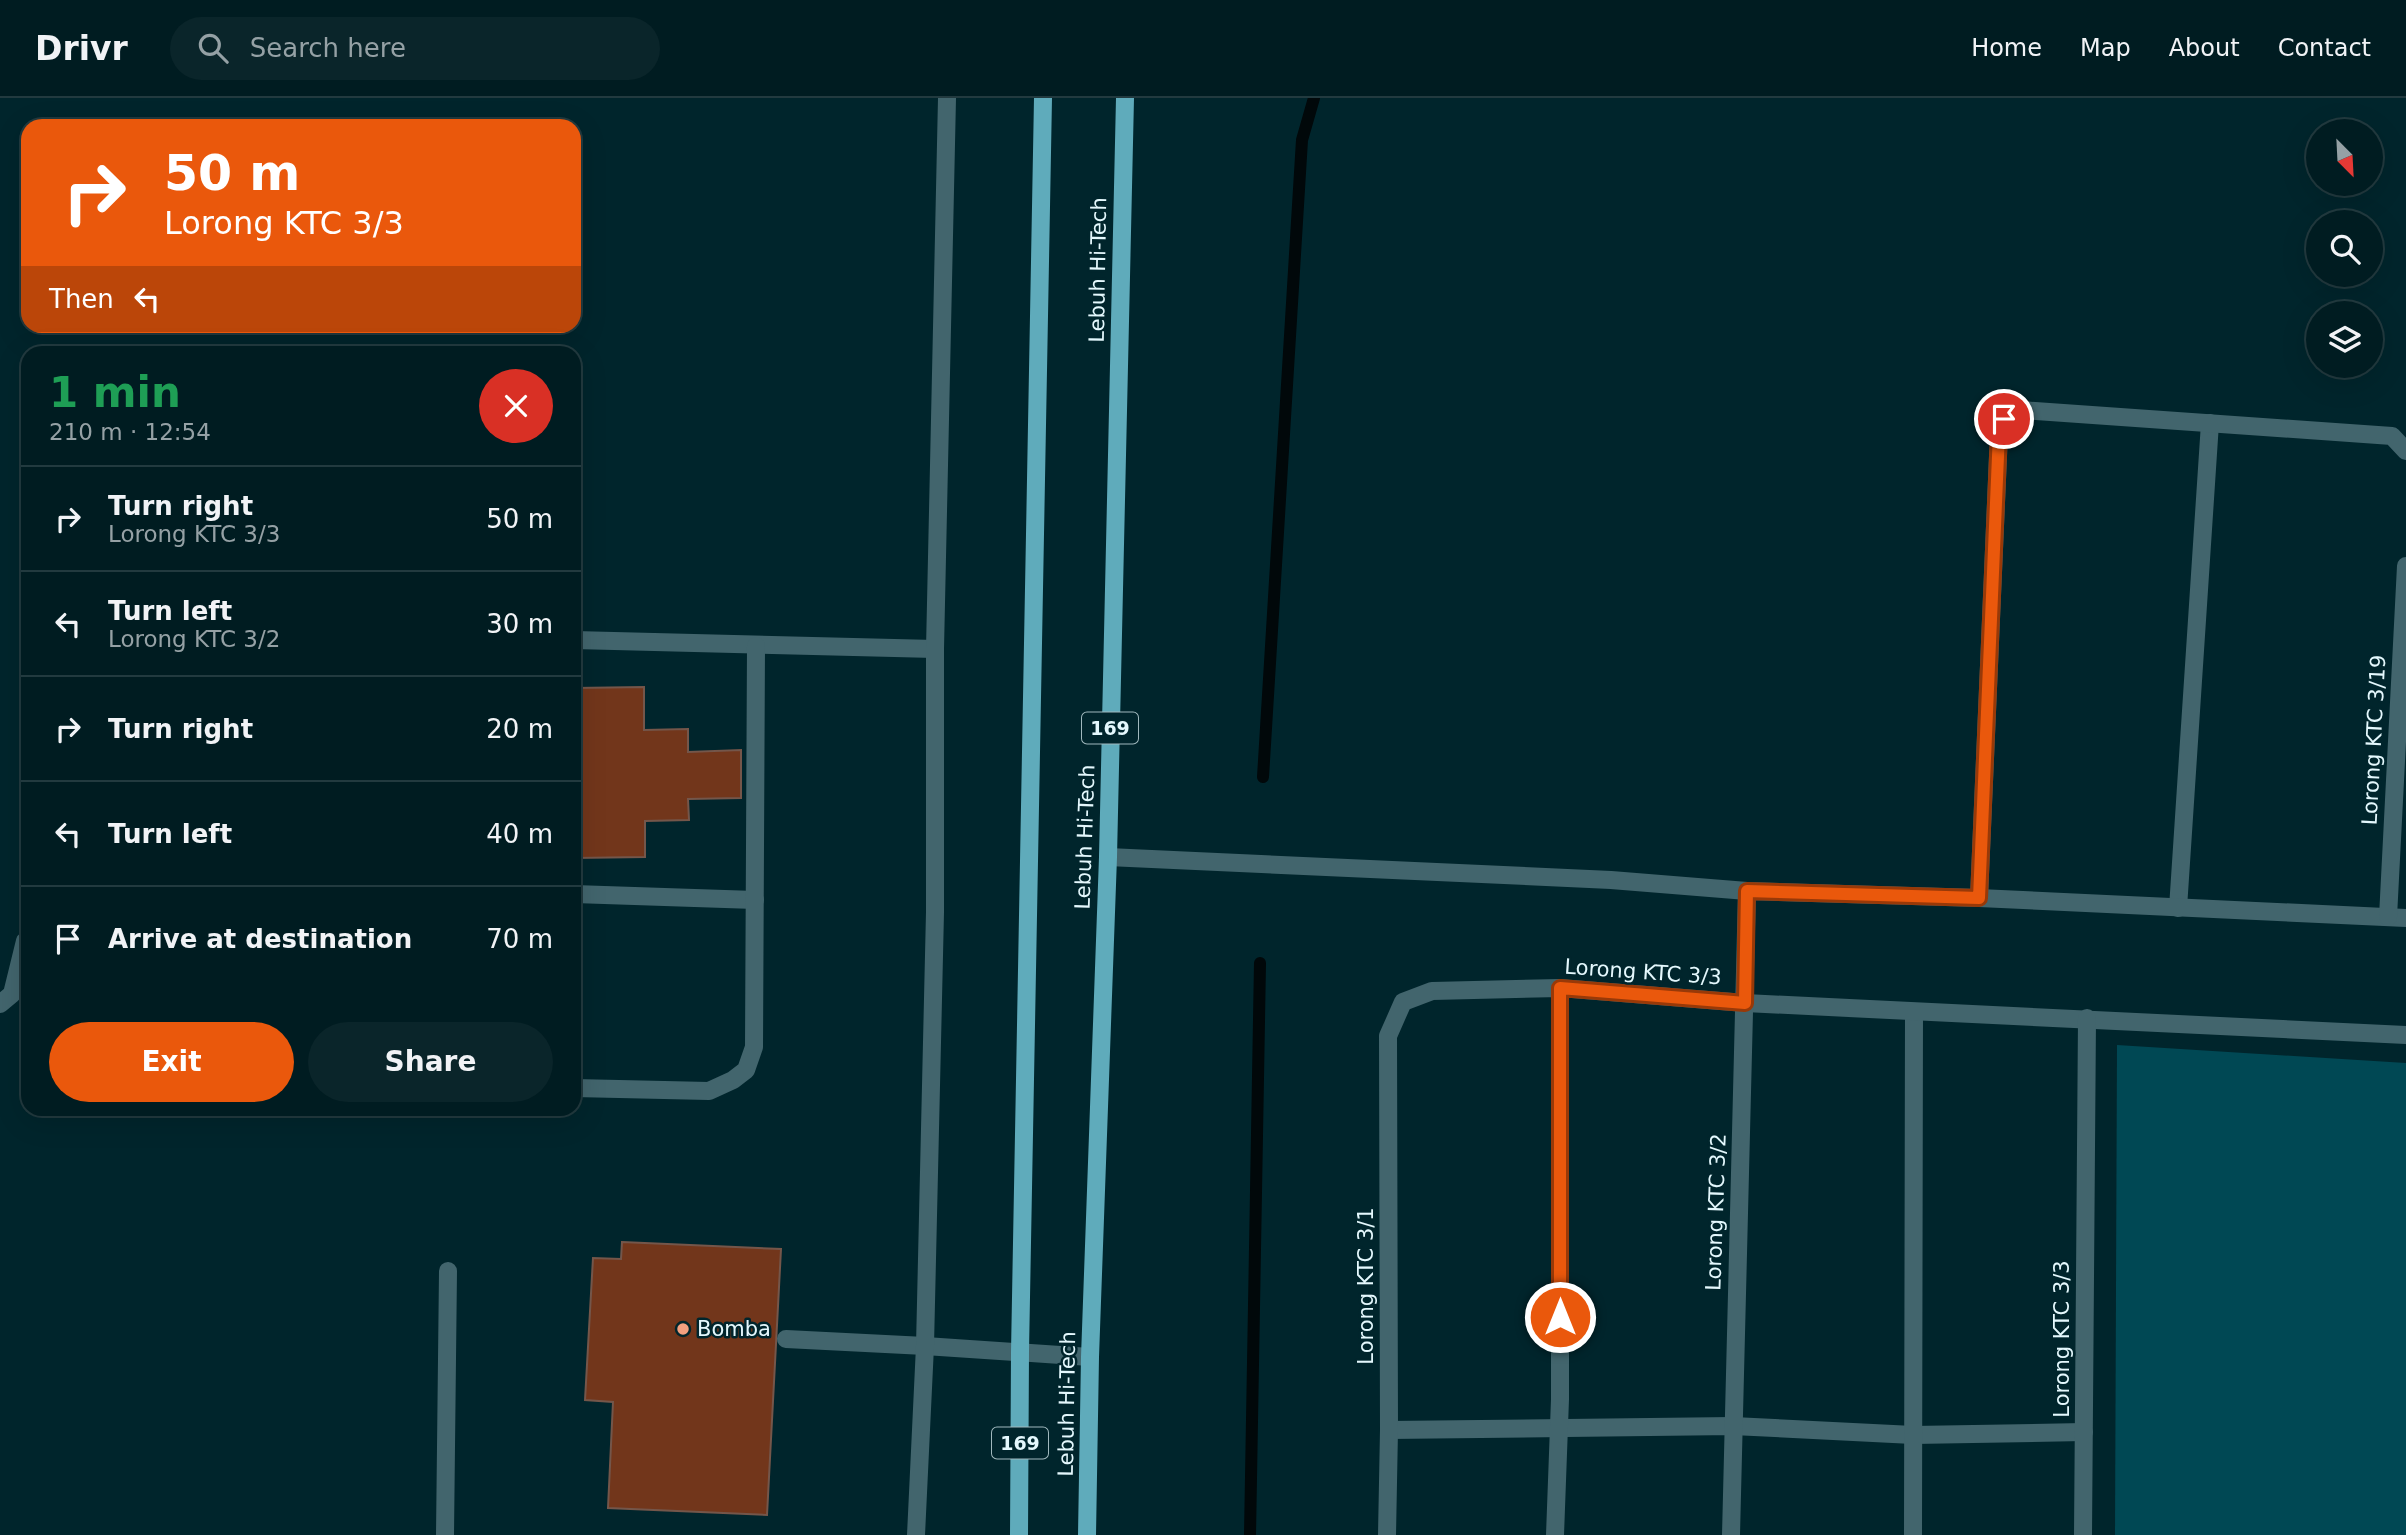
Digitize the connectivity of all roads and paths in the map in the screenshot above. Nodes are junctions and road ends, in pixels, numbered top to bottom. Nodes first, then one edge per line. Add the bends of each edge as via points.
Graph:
1 (947, 98) edge
2 (1043, 98) edge
3 (1125, 98) edge
4 (2210, 424) junction
5 (2406, 451) edge
6 (2406, 566) edge
7 (581, 640) edge
8 (756, 646) junction
9 (935, 649) junction
10 (1108, 857) junction
11 (1747, 891) junction
12 (581, 894) edge
13 (1979, 898) junction
14 (755, 900) junction
15 (2178, 908) junction
16 (2388, 917) junction
17 (2406, 919) edge
18 (21, 957) edge
19 (1560, 988) junction
20 (1745, 1003) junction
21 (0, 1004) edge
22 (1914, 1012) junction
23 (2087, 1018) junction
24 (2406, 1035) edge
25 (1388, 1036) joint
26 (581, 1088) edge
27 (448, 1271) dead end
28 (786, 1339) dead end
29 (925, 1346) junction
30 (1020, 1352) junction
31 (1090, 1357) junction
32 (1733, 1426) junction
33 (1558, 1428) junction
34 (1389, 1430) junction
35 (2084, 1432) junction
36 (1913, 1435) junction
37 (445, 1535) edge
38 (916, 1535) edge
39 (1019, 1535) edge
40 (1087, 1535) edge
41 (1387, 1535) edge
42 (1555, 1535) edge
43 (1731, 1535) edge
44 (1913, 1535) edge
45 (2083, 1535) edge

1 - 9 street
2 - 30 main road, 169
3 - 10 main road, Lebuh Hi-Tech / 169
4 - 5 street via 2392,436
4 - 13 street via 2021,410 2004,419 1998,446
4 - 15 street
6 - 16 street, Lorong KTC 3/19
7 - 8 street
8 - 9 street
8 - 14 street
9 - 29 street via 935,912
10 - 11 street via 1611,880
10 - 31 main road, Lebuh Hi-Tech / 169
11 - 13 street
11 - 20 street, Lorong KTC 3/2
12 - 14 street
13 - 15 street
14 - 26 street via 754,1047 746,1070 709,1091
15 - 16 street
16 - 17 street
18 - 21 street via 12,994
19 - 20 street, Lorong KTC 3/3
19 - 25 street, Lorong KTC 3/3 via 1432,991 1403,1002
19 - 33 street
20 - 22 street, Lorong KTC 3/3
20 - 32 street, Lorong KTC 3/2
22 - 23 street, Lorong KTC 3/3
22 - 36 street
23 - 24 street, Lorong KTC 3/3
23 - 35 street, Lorong KTC 3/3
25 - 34 street, Lorong KTC 3/1
27 - 37 street
28 - 29 street
29 - 30 street
29 - 38 street
30 - 31 street
30 - 39 main road, 169
31 - 40 main road, Lebuh Hi-Tech / 169
32 - 33 street
32 - 36 street
32 - 43 street, Lorong KTC 3/2
33 - 34 street
33 - 42 street
34 - 41 street, Lorong KTC 3/1
35 - 36 street
35 - 45 street, Lorong KTC 3/3
36 - 44 street

